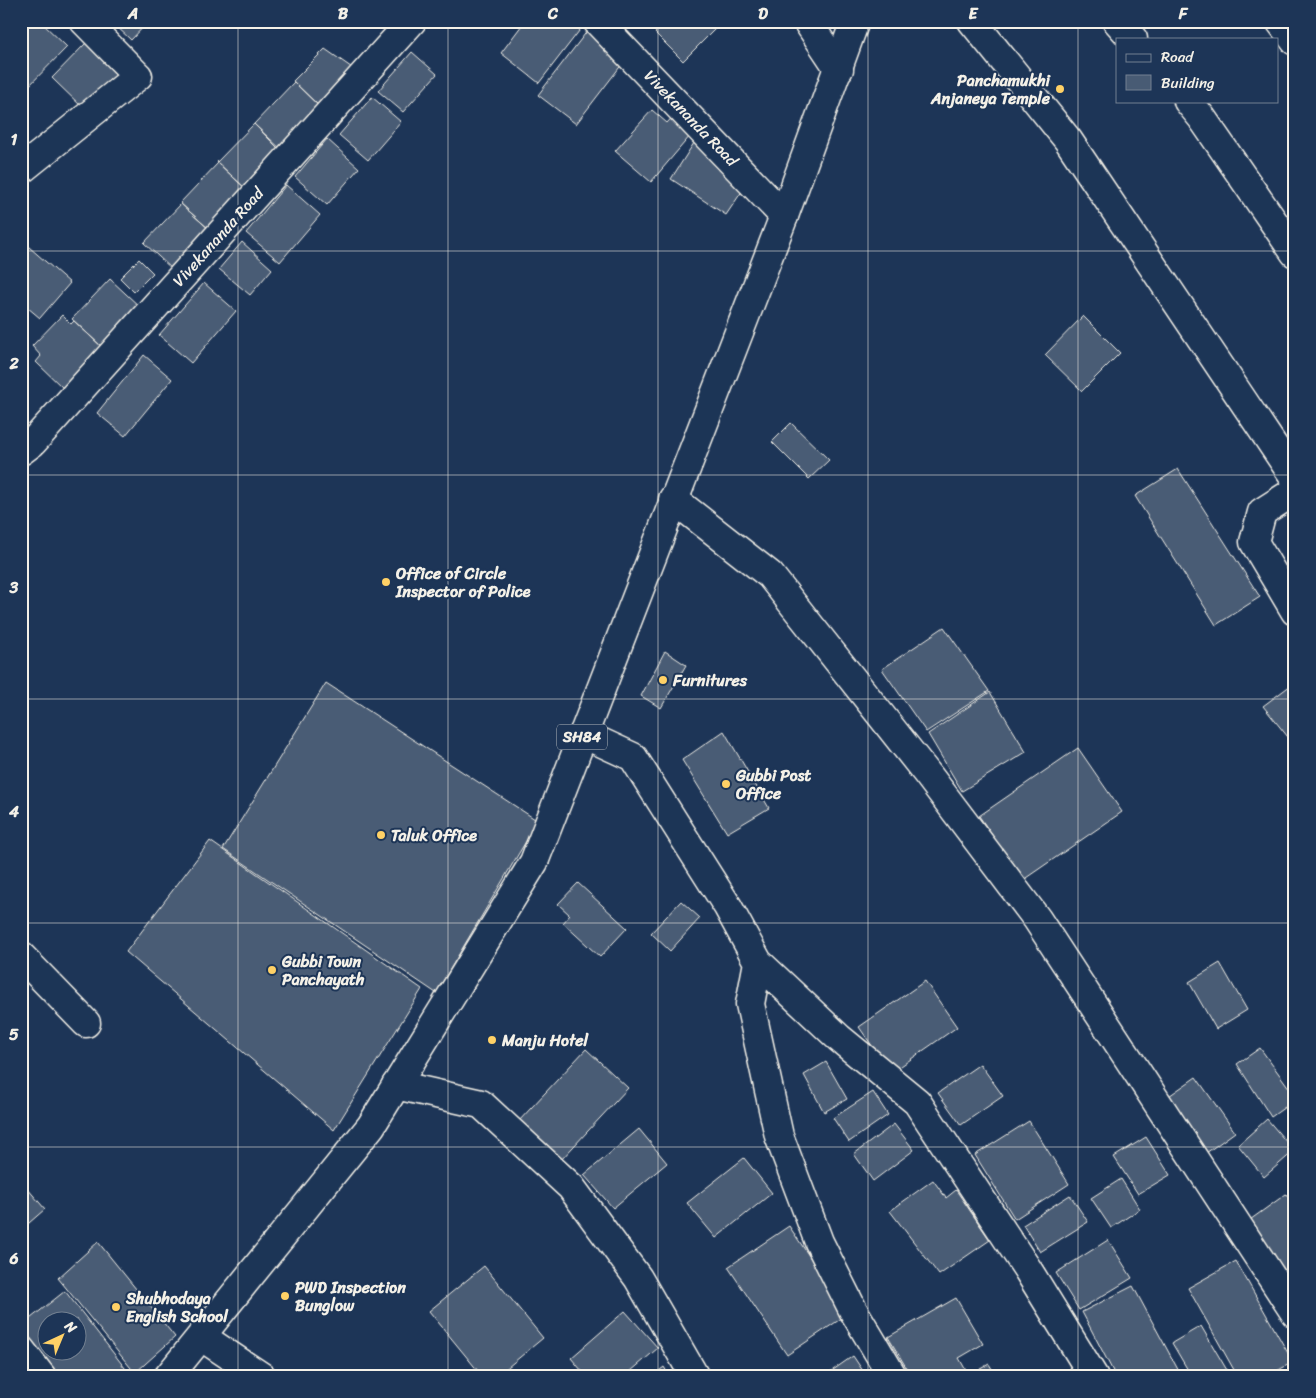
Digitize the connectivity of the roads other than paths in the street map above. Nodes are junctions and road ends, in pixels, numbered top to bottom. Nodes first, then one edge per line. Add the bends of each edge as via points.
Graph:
1 (84, 21) edge
2 (412, 21) edge
3 (597, 21) edge
4 (807, 21) edge
5 (855, 21) edge
6 (972, 21) edge
7 (1117, 21) edge
8 (1280, 21) edge
9 (1132, 38) edge
10 (1295, 41) edge
11 (839, 70) junction
12 (1189, 102) edge
13 (21, 170) edge
14 (784, 216) junction
15 (1295, 252) edge
16 (25, 442) edge
17 (1295, 478) edge
18 (1295, 491) edge
19 (673, 499) junction
20 (1295, 611) edge
21 (583, 734) junction
22 (21, 956) edge
23 (758, 962) junction
24 (86, 1023) dead end
25 (396, 1085) junction
26 (1295, 1313) edge
27 (202, 1337) junction
28 (21, 1350) edge
29 (42, 1377) edge
30 (168, 1377) edge
31 (262, 1377) edge
32 (696, 1377) edge
33 (893, 1377) edge
34 (1094, 1377) edge

1 - 13 street via 138,76
2 - 16 street, Vivekananda Road
3 - 14 street, Vivekananda Road
4 - 11 street
5 - 11 street, SH84
6 - 17 street via 1068,140
7 - 9 street
8 - 10 street
11 - 14 street, SH84
12 - 15 street
14 - 19 street, SH84
18 - 20 street via 1262,512 1254,542
19 - 21 street, SH84
19 - 26 street via 770,575 929,776 1037,919
21 - 23 street via 633,757 728,907
21 - 25 street, SH84 via 534,862
22 - 24 street
23 - 33 street via 750,1004 779,1136 819,1242 853,1310
23 - 34 street via 839,1038 917,1102
25 - 27 street, SH84 via 371,1126
25 - 32 street via 481,1104 571,1187 638,1278
27 - 30 street, SH84
27 - 31 street
28 - 29 street

